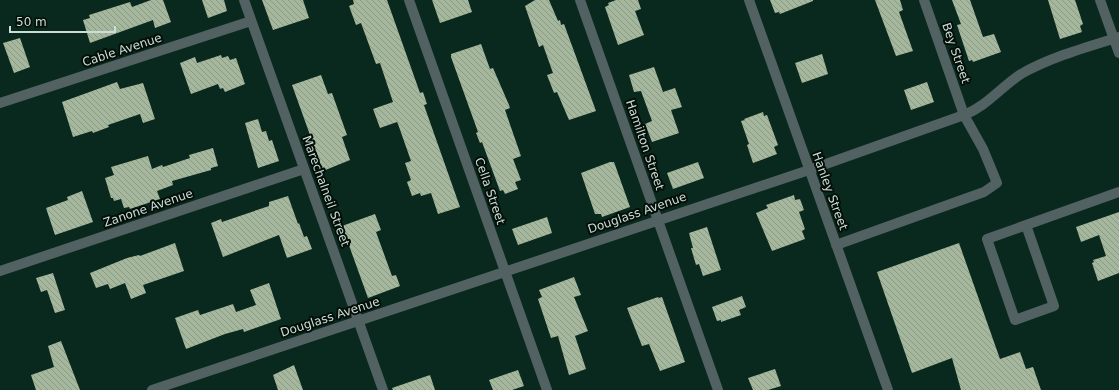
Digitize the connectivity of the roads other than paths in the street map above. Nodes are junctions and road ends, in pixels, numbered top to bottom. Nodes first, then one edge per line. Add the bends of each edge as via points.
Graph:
1 (244, 0) edge
2 (409, 0) edge
3 (580, 0) edge
4 (749, 0) edge
5 (924, 0) edge
6 (1100, 0) edge
7 (251, 21) junction
8 (1116, 38) edge
9 (1119, 53) edge
10 (0, 103) edge
11 (964, 115) junction
12 (304, 169) junction
13 (809, 170) junction
14 (1119, 192) edge
15 (658, 220) junction
16 (1026, 225) junction
17 (836, 245) junction
18 (0, 271) edge
19 (505, 272) junction
20 (359, 321) junction
21 (152, 390) edge
22 (383, 390) edge
23 (547, 390) edge
24 (718, 390) edge
25 (888, 390) edge

1 - 7 street, Marechalneil Street
2 - 19 street, Cella Street
3 - 15 street, Hamilton Street
4 - 13 street, Hanley Street
5 - 11 street, Bey Street
6 - 8 street
7 - 10 street, Cable Avenue
7 - 12 street, Marechalneil Street
8 - 9 street
8 - 11 street, Douglass Avenue via 1023,73 1010,81 983,106
11 - 13 street, Douglass Avenue
11 - 17 street, Bey Street via 983,149 997,183 984,192
12 - 18 street, Zanone Avenue
12 - 20 street, Marechalneil Street
13 - 15 street, Douglass Avenue
13 - 17 street, Hanley Street
14 - 16 street
15 - 19 street, Douglass Avenue
15 - 24 street, Hamilton Street
16 - 16 street via 987,239 1015,320 1054,306
17 - 25 street, Hanley Street
19 - 20 street, Douglass Avenue
19 - 23 street, Cella Street
20 - 21 street, Douglass Avenue
20 - 22 street, Marechalneil Street

